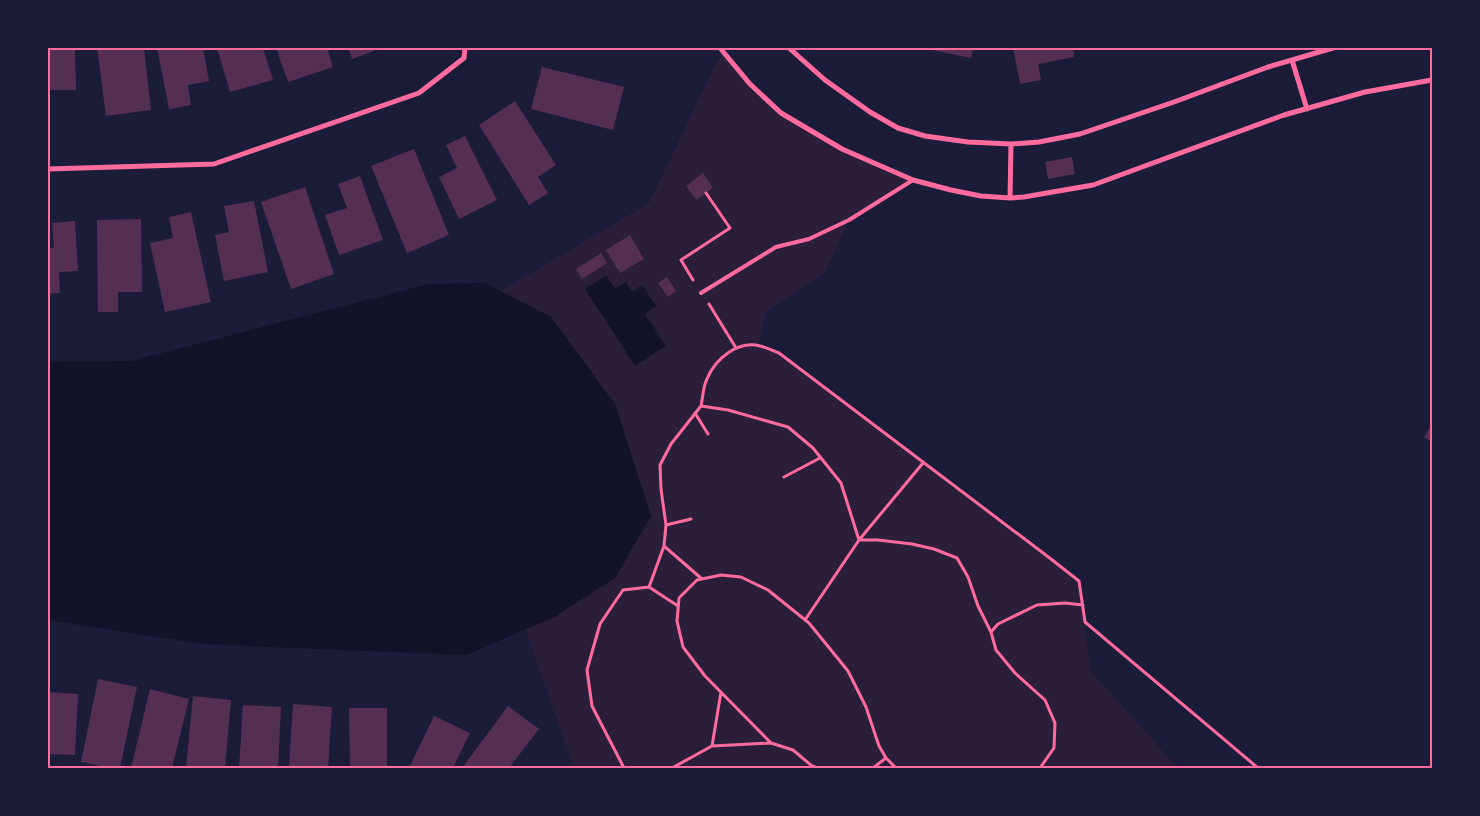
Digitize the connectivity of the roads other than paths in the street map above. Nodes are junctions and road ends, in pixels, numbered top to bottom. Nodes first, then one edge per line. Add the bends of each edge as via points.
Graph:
1 (464, 48) edge
2 (720, 48) edge
3 (790, 48) edge
4 (1333, 48) edge
5 (1292, 60) junction
6 (1432, 80) edge
7 (1307, 109) junction
8 (1010, 144) junction
9 (48, 169) edge
10 (913, 180) junction
11 (1010, 198) junction
12 (702, 293) dead end

1 - 9 street via 464,58 419,93 214,164
2 - 10 street via 750,84 782,112 842,149
3 - 8 street via 826,80 898,128 933,138
4 - 5 street
5 - 7 street
5 - 8 street via 1080,134
6 - 7 street via 1365,92
7 - 11 street via 1093,185
8 - 11 street
10 - 11 street via 981,196
10 - 12 lane via 849,220 809,239 776,247

